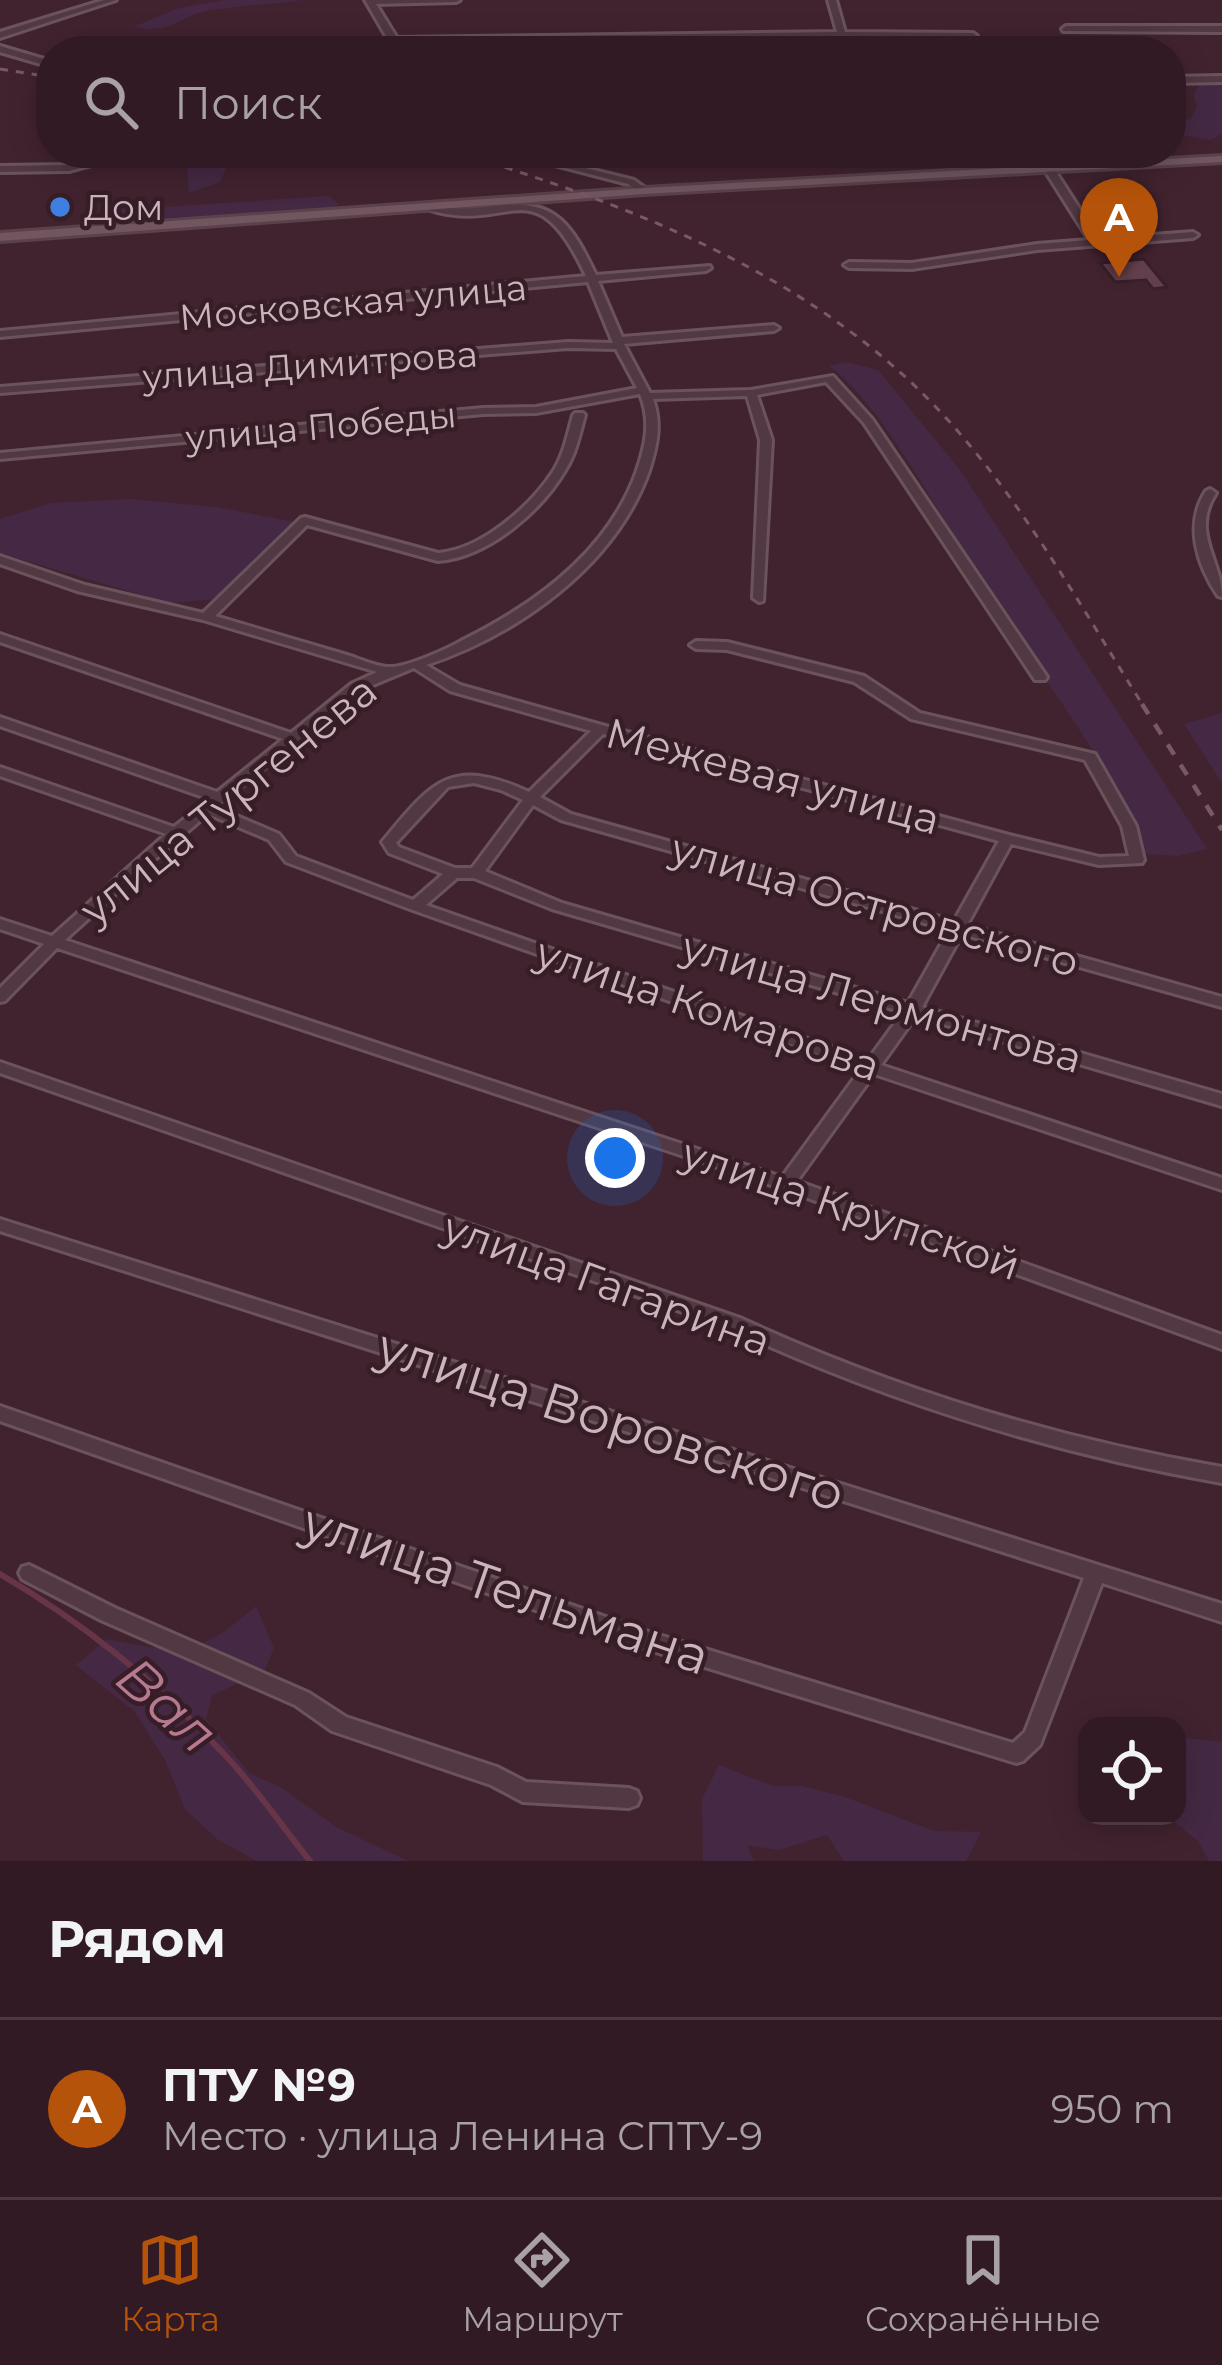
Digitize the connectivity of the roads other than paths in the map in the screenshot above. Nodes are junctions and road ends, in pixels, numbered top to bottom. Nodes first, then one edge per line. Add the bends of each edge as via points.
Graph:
1 (112, 0) edge
2 (456, 0) edge
3 (832, 0) edge
4 (369, 1) edge
5 (1066, 29) dead end
6 (1222, 29) edge
7 (0, 35) edge
8 (390, 36) edge
9 (840, 36) joint
10 (973, 36) edge
11 (0, 49) edge
12 (36, 60) edge
13 (1222, 79) edge
14 (1186, 80) edge
15 (1222, 159) edge
16 (1186, 161) edge
17 (69, 168) edge
18 (574, 168) edge
19 (1066, 168) edge
20 (0, 169) edge
21 (1049, 169) junction
22 (644, 190) junction
23 (430, 207) junction
24 (1193, 236) dead end
25 (0, 237) edge
26 (1097, 244) junction
27 (849, 265) dead end
28 (706, 268) dead end
29 (592, 279) junction
30 (774, 328) dead end
31 (0, 334) edge
32 (619, 344) junction
33 (0, 390) edge
34 (643, 393) junction
35 (752, 393) junction
36 (579, 415) dead end
37 (0, 456) edge
38 (1210, 494) dead end
39 (0, 560) edge
40 (1222, 593) edge
41 (759, 598) dead end
42 (206, 617) junction
43 (0, 638) edge
44 (696, 645) dead end
45 (417, 665) junction
46 (388, 671) junction
47 (1040, 677) dead end
48 (0, 721) edge
49 (599, 729) junction
50 (293, 738) junction
51 (0, 771) edge
52 (533, 796) junction
53 (213, 803) junction
54 (177, 833) junction
55 (1007, 839) junction
56 (453, 873) junction
57 (476, 873) junction
58 (415, 906) junction
59 (0, 923) edge
60 (956, 930) junction
61 (56, 941) junction
62 (0, 997) edge
63 (1222, 1002) edge
64 (911, 1012) junction
65 (872, 1066) junction
66 (0, 1067) edge
67 (1222, 1100) edge
68 (786, 1184) junction
69 (1222, 1184) edge
70 (0, 1225) edge
71 (1222, 1342) edge
72 (0, 1413) edge
73 (1222, 1475) edge
74 (29, 1573) dead end
75 (1095, 1575) junction
76 (1222, 1613) edge
77 (629, 1798) dead end

1 - 7 street
2 - 4 street
3 - 9 street
4 - 8 street
5 - 6 street
9 - 10 street
11 - 12 street
13 - 14 street
15 - 16 main road
17 - 20 street
18 - 22 street
19 - 21 main road
21 - 22 main road
21 - 26 street
22 - 23 main road
23 - 25 main road
23 - 29 street, улица Тургенева via 454,214 544,210 557,218
24 - 26 street
26 - 27 street via 912,266
28 - 29 street, Московская улица
29 - 31 street, Московская улица
29 - 32 street, улица Тургенева
30 - 32 street, улица Димитрова
32 - 33 street, улица Димитрова
32 - 34 street, улица Тургенева
34 - 35 street, улица Победы
34 - 37 street, улица Победы via 536,410
34 - 45 street, улица Тургенева via 651,441 618,526 584,564 527,606
35 - 41 street via 766,440
35 - 47 street, улица Победы via 829,378 868,421
36 - 42 street via 557,475 460,556 305,521
38 - 40 street via 1198,519
39 - 42 street via 81,589
42 - 46 street
43 - 50 street
44 - 55 street, Межевая улица via 859,680 916,716 1090,757 1129,826 1137,860 1099,861
45 - 46 street, улица Тургенева
45 - 49 street, Межевая улица via 455,688
46 - 50 street, улица Тургенева
48 - 53 street, улица Комарова
49 - 52 street
49 - 55 street, Межевая улица
50 - 53 street, улица Тургенева
51 - 54 street
52 - 56 street, улица Островского via 454,779 391,836 394,850
52 - 57 street
52 - 60 street, улица Островского via 566,817
53 - 54 street, улица Тургенева
53 - 58 street, улица Комарова via 274,837 291,859
54 - 61 street, улица Тургенева
55 - 60 street
56 - 57 street
56 - 58 street
57 - 64 street, улица Лермонтова via 557,906
58 - 65 street, улица Комарова
59 - 61 street, улица Крупской
60 - 63 street, улица Островского
60 - 64 street
61 - 62 street, улица Тургенева
61 - 68 street, улица Крупской
64 - 65 street
64 - 67 street, улица Лермонтова
65 - 68 street
65 - 69 street, улица Комарова
66 - 73 street, улица Гагарина via 734,1324 821,1365 1128,1461
68 - 71 street, улица Крупской
70 - 75 street, улица Воровского
72 - 75 street, улица Тельмана via 646,1640 1016,1754 1033,1738
74 - 77 street via 302,1699 339,1724 523,1792
75 - 76 street, улица Воровского

